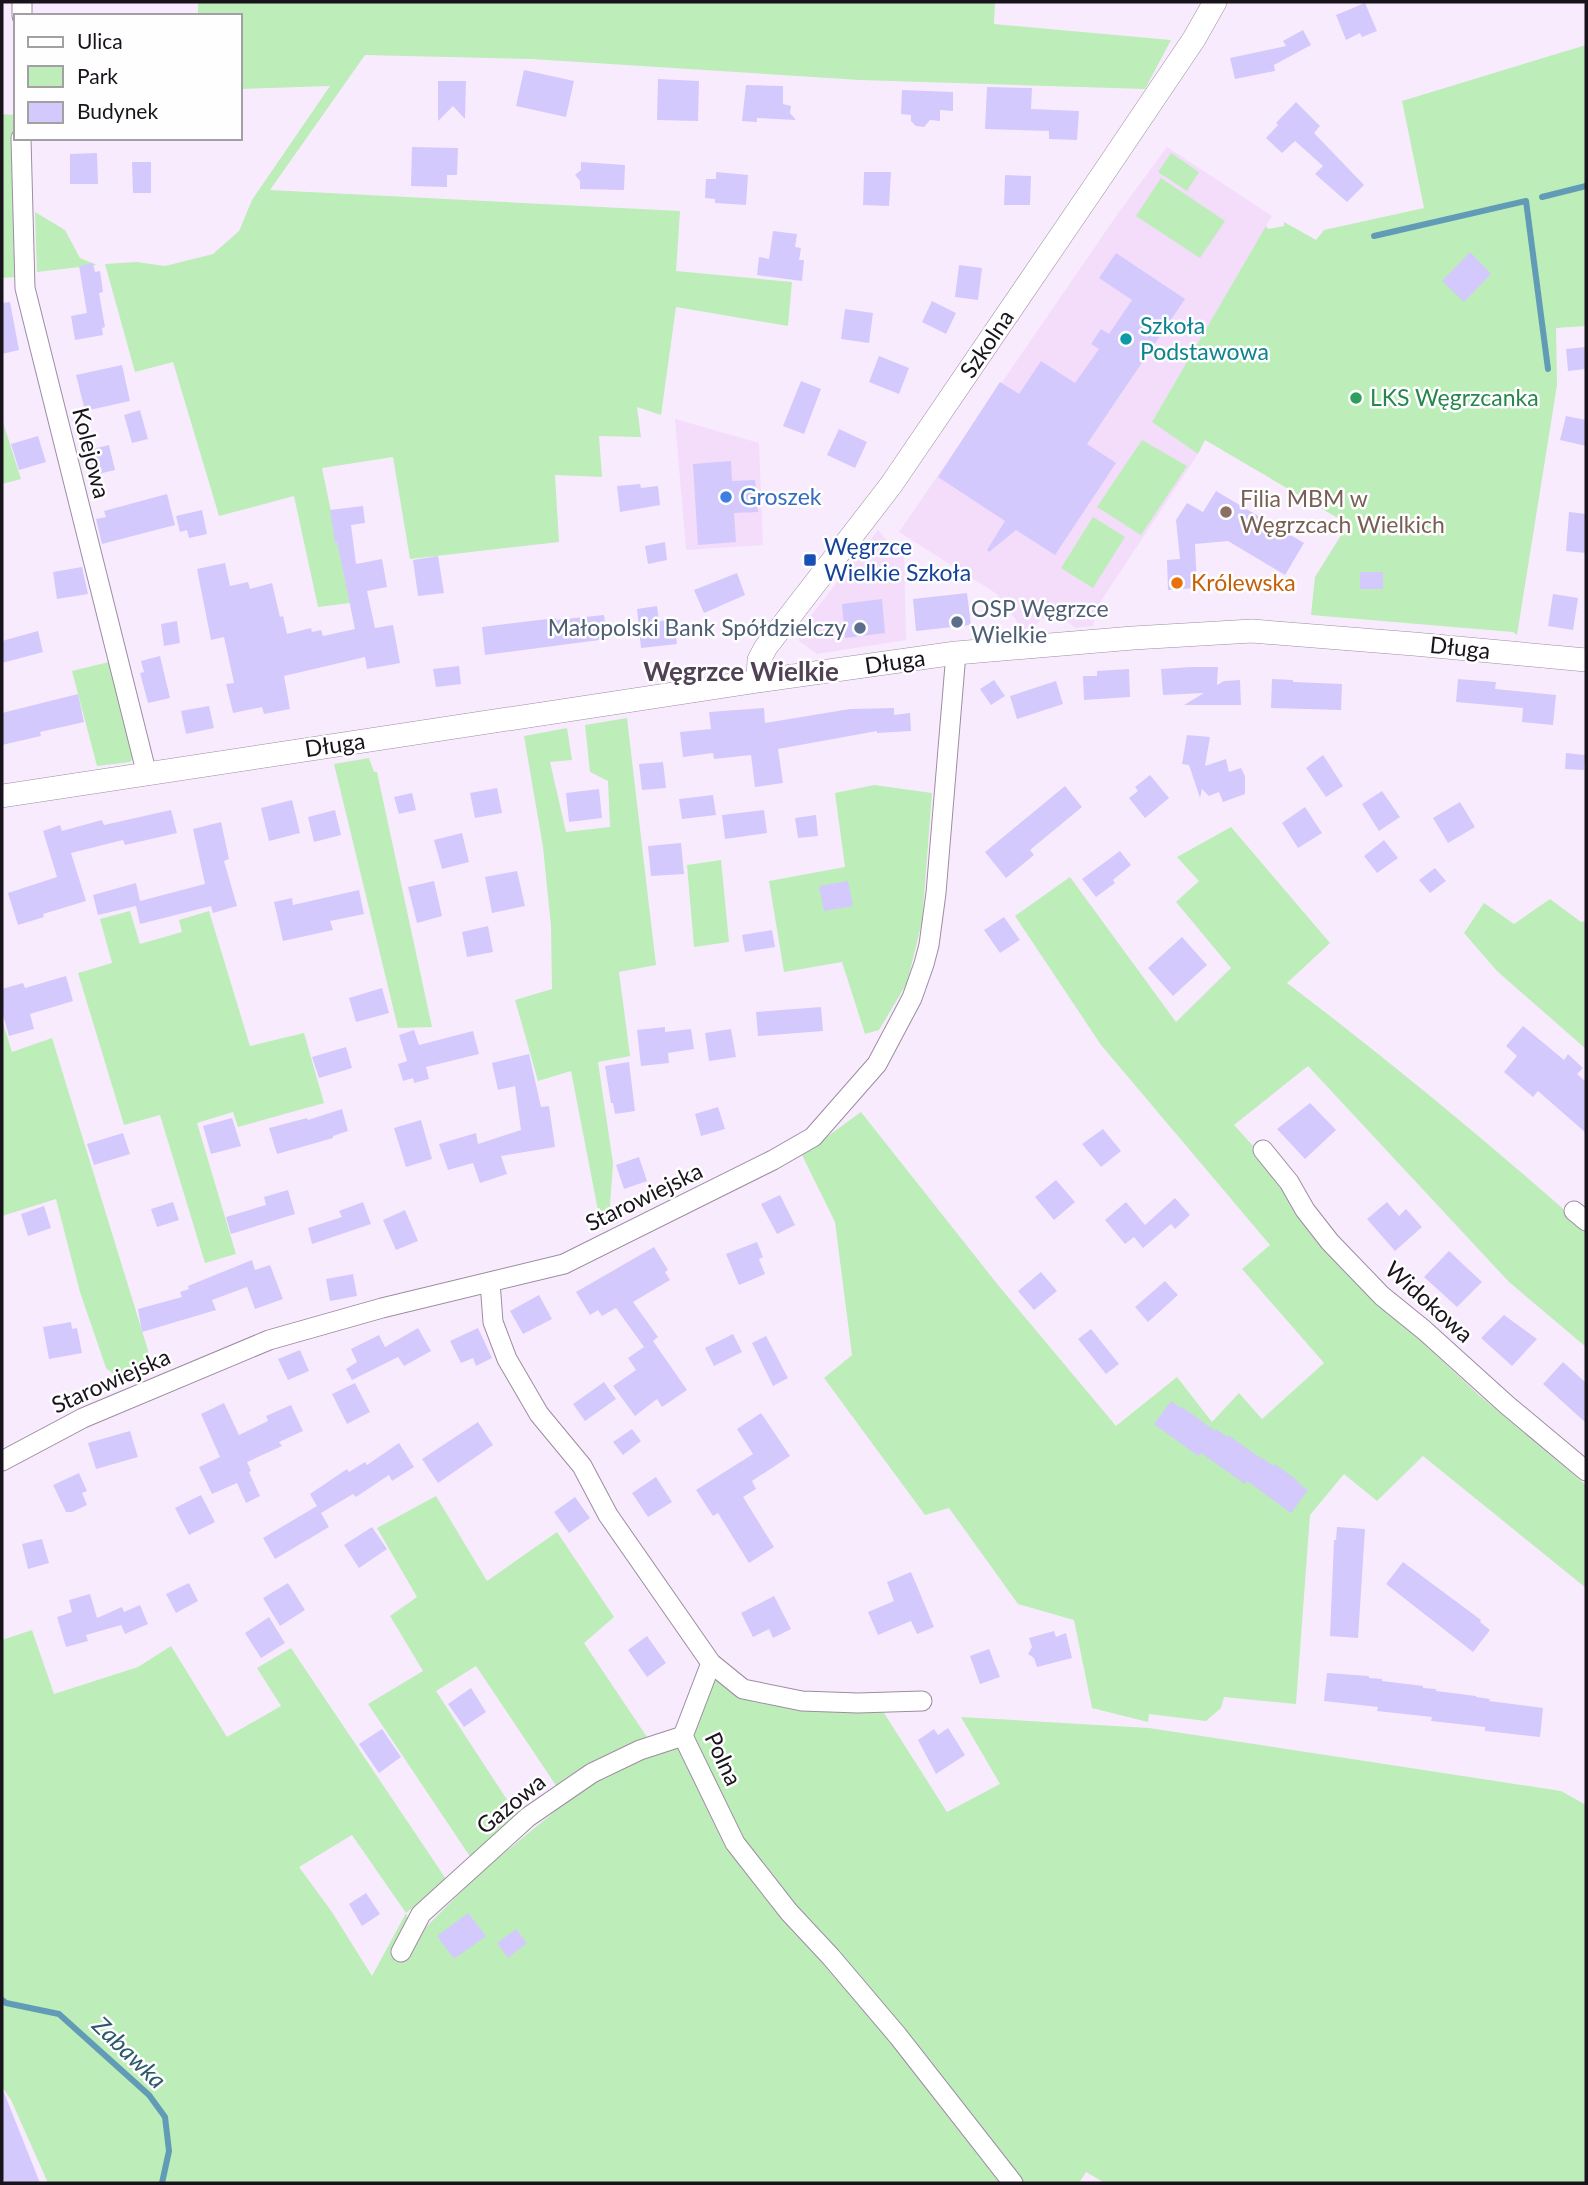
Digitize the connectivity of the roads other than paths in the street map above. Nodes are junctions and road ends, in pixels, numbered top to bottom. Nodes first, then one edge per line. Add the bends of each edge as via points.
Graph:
1 (1215, 2) edge
2 (21, 140) edge
3 (956, 653) junction
4 (1586, 660) edge
5 (758, 681) junction
6 (147, 775) junction
7 (2, 796) edge
8 (1263, 1150) dead end
9 (490, 1282) junction
10 (2, 1461) edge
11 (1586, 1471) edge
12 (711, 1663) junction
13 (922, 1701) dead end
14 (683, 1735) junction
15 (401, 1952) dead end
16 (1013, 2183) edge

1 - 5 street, Szkolna via 891,485 766,647 759,660
2 - 6 street, Kolejowa via 25,288
3 - 4 street, Długa via 1252,631
3 - 5 street, Długa
3 - 9 street, Starowiejska via 929,945 912,998 877,1064 813,1137 773,1160 564,1264
5 - 6 street, Długa
6 - 7 street, Długa
8 - 11 street, Widokowa via 1330,1242 1382,1296
9 - 10 street, Starowiejska via 269,1340 83,1418
9 - 12 street via 493,1322 539,1414 582,1466 608,1516
12 - 13 street via 743,1689 803,1702
12 - 14 street, Polna
14 - 15 street, Gazowa via 592,1773 528,1817 421,1914
14 - 16 street, Polna via 735,1843 898,2036

